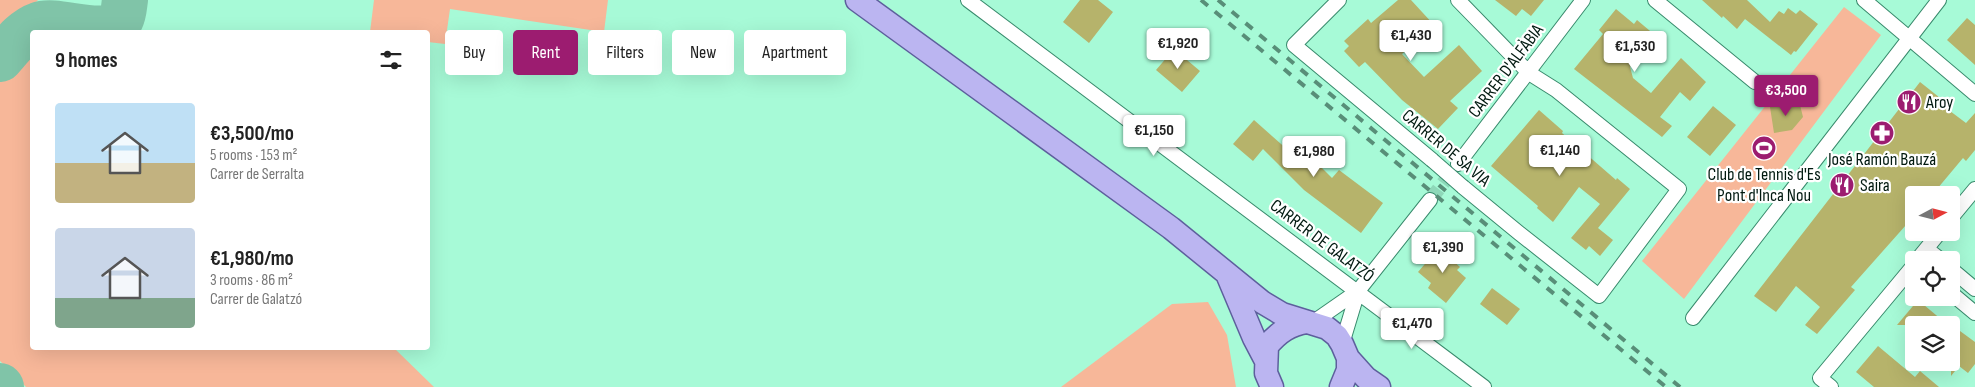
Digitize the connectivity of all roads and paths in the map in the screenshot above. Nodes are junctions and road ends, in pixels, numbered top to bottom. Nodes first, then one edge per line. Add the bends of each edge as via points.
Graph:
1 (857, 0) edge
2 (968, 0) edge
3 (1339, 0) edge
4 (1458, 0) edge
5 (1583, 0) edge
6 (1655, 0) edge
7 (1864, 0) edge
8 (1940, 0) edge
9 (1909, 38) junction
10 (1529, 73) junction
11 (1754, 82) dead end
12 (1975, 94) edge
13 (1458, 164) tunnel mouth
14 (1975, 189) edge
15 (1430, 200) tunnel mouth
16 (1960, 207) edge
17 (1933, 241) edge
18 (1927, 248) junction
19 (1925, 251) edge
20 (1930, 251) edge
21 (1225, 271) junction
22 (1905, 276) edge
23 (1960, 276) edge
24 (1975, 289) edge
25 (1358, 291) junction
26 (1960, 300) edge
27 (1975, 313) edge
28 (1693, 318) dead end
29 (1310, 323) junction
30 (1345, 351) junction
31 (1265, 359) junction
32 (1272, 387) edge
33 (1341, 387) edge
34 (1379, 387) edge
35 (1484, 387) edge
36 (1831, 387) edge

1 - 21 main road via 1171,228
2 - 25 street, CARRER DE GALATZÓ
3 - 10 street, CARRER DE SA VIA, bridge via 1294,44 1463,187 1600,296 1679,189 1556,90
4 - 10 street
5 - 10 street, CARRER D'ALFÀBIA
6 - 11 street
7 - 9 street
8 - 9 street
9 - 12 street
9 - 28 street
10 - 13 street, CARRER D'ALFÀBIA
14 - 16 street
15 - 25 street
17 - 18 street
18 - 19 street
18 - 20 street
21 - 29 main road via 1267,305
21 - 31 main road
22 - 36 street via 1820,378
23 - 24 street
25 - 29 street
25 - 30 street
25 - 35 street, CARRER DE GALATZÓ
26 - 27 street
29 - 30 main road via 1327,328 1337,336
29 - 31 main road via 1295,324 1275,336 1267,346
30 - 33 main road via 1348,370
30 - 34 main road via 1366,378
31 - 32 main road

